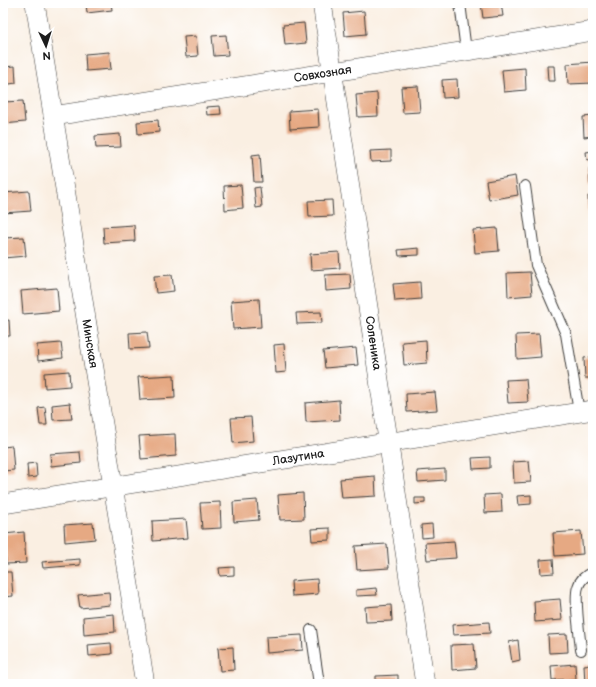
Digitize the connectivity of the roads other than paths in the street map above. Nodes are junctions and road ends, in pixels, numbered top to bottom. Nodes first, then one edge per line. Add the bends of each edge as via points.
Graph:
1 (35, 3) edge
2 (322, 3) edge
3 (460, 3) edge
4 (593, 31) edge
5 (466, 51) junction
6 (332, 72) junction
7 (53, 116) junction
8 (525, 186) dead end
9 (586, 411) edge
10 (389, 443) junction
11 (113, 486) junction
12 (3, 504) edge
13 (593, 572) edge
14 (311, 630) dead end
15 (581, 650) dead end
16 (144, 684) edge
17 (319, 684) edge
18 (425, 684) edge

1 - 7 street, Минская
2 - 6 street, Соленика
3 - 5 lane
4 - 5 street, Совхозная
5 - 6 street, Совхозная
6 - 7 street, Совхозная
6 - 10 street, Соленика
7 - 11 street, Минская
8 - 9 lane via 536,265 566,334
9 - 10 street, Лазутина
10 - 11 street, Лазутина
10 - 18 street, Соленика
11 - 12 street, Лазутина
11 - 16 street, Минская
13 - 15 lane via 582,579 577,588
14 - 17 lane

